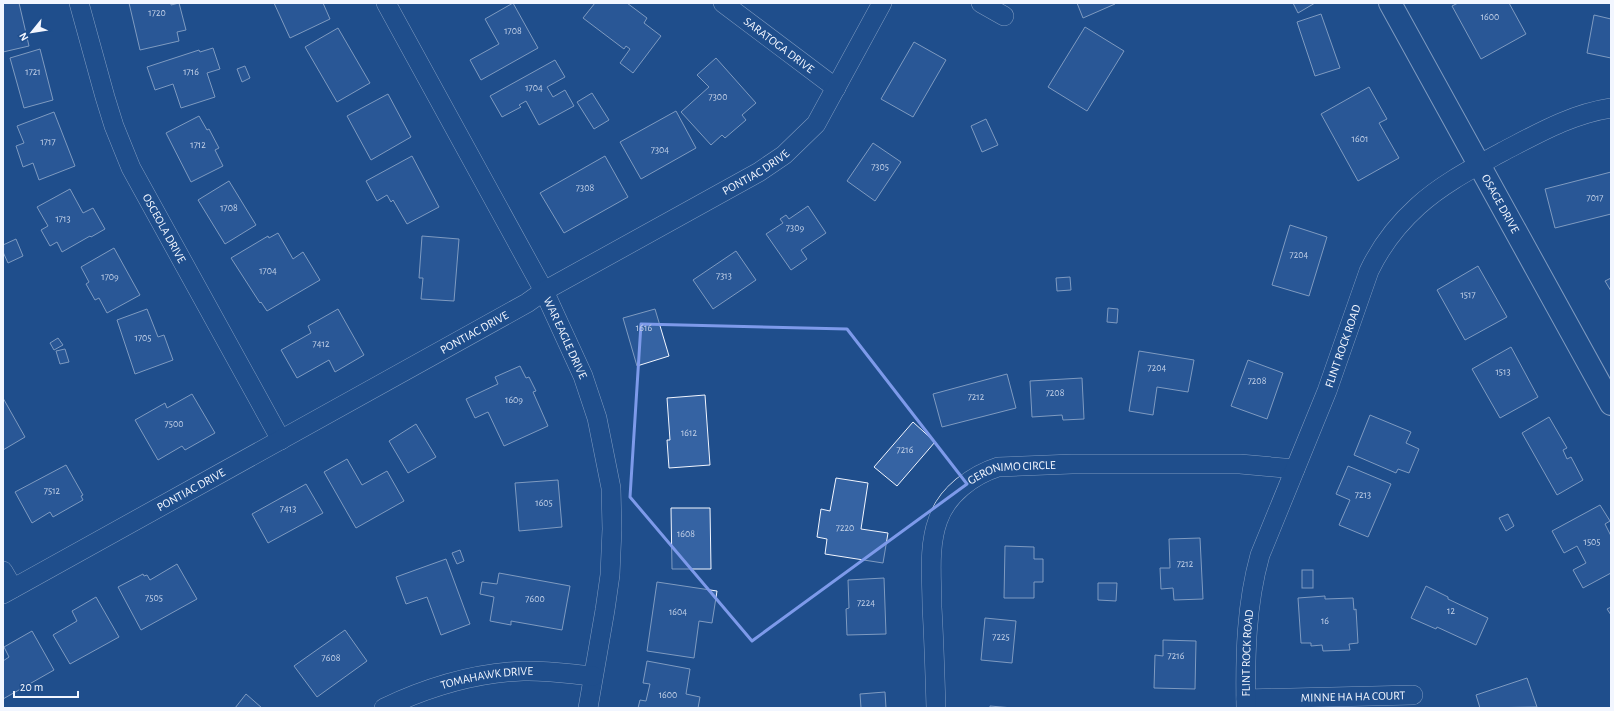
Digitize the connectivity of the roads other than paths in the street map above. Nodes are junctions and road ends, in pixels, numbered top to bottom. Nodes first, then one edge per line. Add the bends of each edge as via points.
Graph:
1 (79, 3) edge
2 (386, 3) edge
3 (723, 3) edge
4 (882, 3) edge
5 (981, 3) edge
6 (1390, 3) edge
7 (1004, 16) dead end
8 (836, 88) junction
9 (1611, 108) edge
10 (1479, 165) junction
11 (544, 291) junction
12 (1611, 404) edge
13 (281, 440) junction
14 (1295, 469) junction
15 (3, 571) edge
16 (8, 591) edge
17 (593, 676) junction
18 (1413, 695) dead end
19 (1246, 703) edge
20 (384, 708) edge
21 (588, 708) edge
22 (936, 708) edge

1 - 13 street, OSCEOLA DRIVE via 114,126 131,168
2 - 11 street, WAR EAGLE DRIVE
3 - 8 street, SARATOGA DRIVE
4 - 8 street, PONTIAC DRIVE
5 - 7 street
6 - 10 street, OSAGE DRIVE
8 - 11 street, PONTIAC DRIVE via 816,124 784,155 759,172
9 - 10 street, FLINT ROCK ROAD via 1573,118 1549,128
10 - 12 street, OSAGE DRIVE
10 - 14 street, FLINT ROCK ROAD via 1417,206 1390,236 1375,258 1328,391
11 - 13 street, PONTIAC DRIVE via 527,303
11 - 17 street, WAR EAGLE DRIVE via 583,376 597,418 611,488 610,575
13 - 16 street, PONTIAC DRIVE
14 - 19 street, FLINT ROCK ROAD via 1260,555 1255,575 1248,618
14 - 22 street, GERONIMO CIRCLE via 1240,464 1072,464 998,467 970,481 946,504 932,539
15 - 16 street
17 - 20 street, TOMAHAWK DRIVE via 538,671 482,674 445,683
17 - 21 street, WAR EAGLE DRIVE
18 - 19 street, MINNE HA HA COURT

